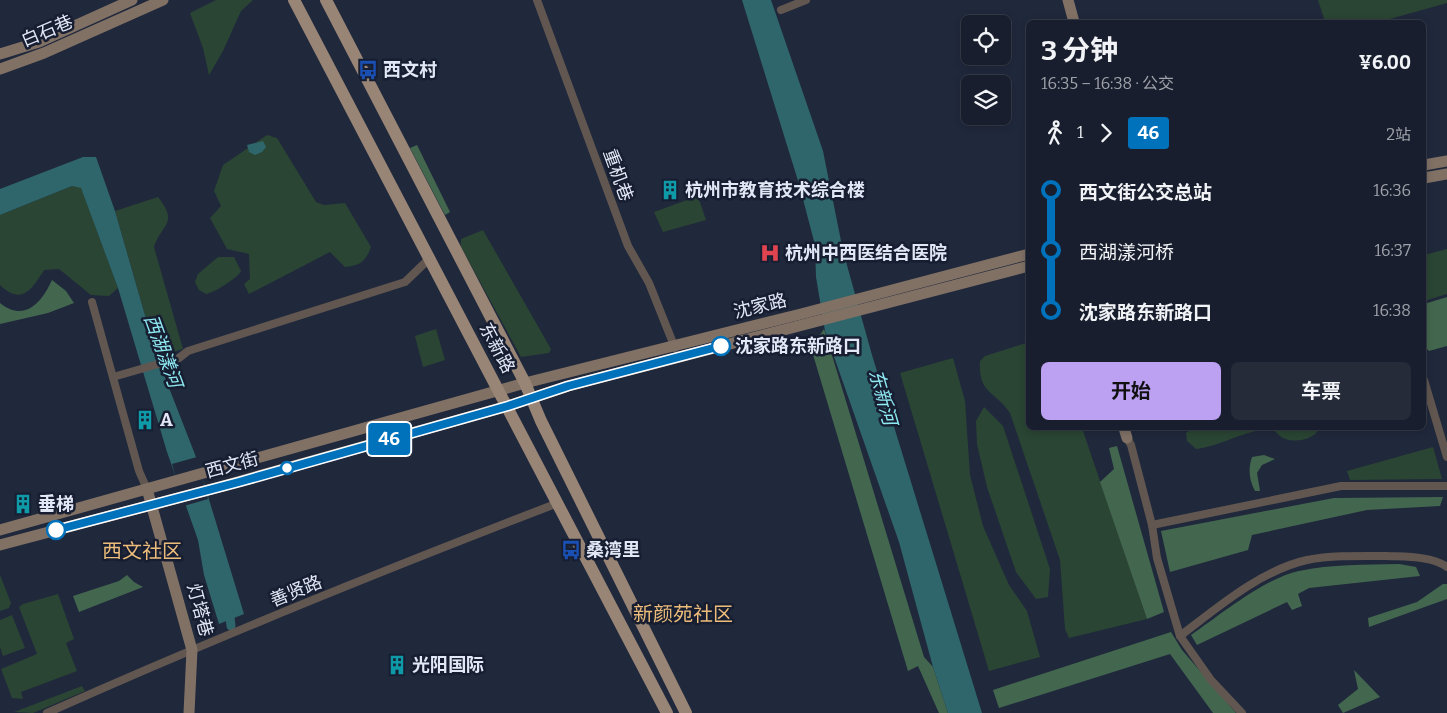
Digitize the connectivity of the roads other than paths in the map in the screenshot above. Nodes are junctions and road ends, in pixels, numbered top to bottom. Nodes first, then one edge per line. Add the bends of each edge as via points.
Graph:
1 (132, 0) edge
2 (163, 0) edge
3 (294, 0) edge
4 (326, 0) edge
5 (537, 0) edge
6 (806, 0) edge
7 (1068, 0) edge
8 (781, 10) dead end
9 (1073, 20) edge
10 (0, 54) edge
11 (2, 68) edge
12 (1447, 161) edge
13 (1426, 166) edge
14 (1447, 174) edge
15 (1426, 178) edge
16 (1026, 255) edge
17 (430, 258) junction
18 (1026, 267) edge
19 (92, 302) dead end
20 (863, 304) junction
21 (809, 318) junction
22 (674, 345) junction
23 (678, 357) junction
24 (113, 377) junction
25 (525, 382) junction
26 (1426, 387) edge
27 (499, 390) junction
28 (531, 398) junction
29 (508, 406) junction
30 (1125, 433) edge
31 (1447, 457) edge
32 (1447, 486) edge
33 (147, 489) junction
34 (558, 503) junction
35 (152, 505) junction
36 (1152, 525) junction
37 (0, 530) edge
38 (0, 545) edge
39 (1447, 567) edge
40 (1180, 636) junction
41 (192, 650) junction
42 (664, 712) edge
43 (47, 713) edge
44 (189, 713) edge
45 (686, 713) edge
46 (1242, 713) edge

1 - 10 main road, 白石巷 via 39,42
2 - 11 main road, 白石巷
3 - 17 main road, 东新路
4 - 25 main road, 东新路
5 - 22 street, 重机巷 via 628,246 649,283
6 - 8 street
7 - 9 main road
10 - 11 street
12 - 13 main road
14 - 15 main road
16 - 20 main road, 沈家路
17 - 24 street via 405,282
17 - 27 main road, 东新路
18 - 20 main road, 沈家路
19 - 24 street
20 - 21 main road, 沈家路
21 - 22 main road, 沈家路
21 - 23 main road, 沈家路
22 - 23 street, 重机巷
22 - 25 main road, 沈家路
23 - 28 main road, 沈家路
24 - 33 street
25 - 27 main road, 沈家路
25 - 28 main road, 东新路
26 - 31 street
27 - 29 main road, 东新路
27 - 33 main road, 西文街
28 - 29 main road, 西文街
28 - 45 main road, 东新路
29 - 34 main road, 东新路
29 - 35 main road, 西文街
30 - 36 street via 1131,444
32 - 36 street via 1341,486
33 - 35 main road, 灯塔巷
33 - 37 main road, 西文街
34 - 41 street, 善贤路
34 - 42 main road, 东新路
35 - 38 main road, 西文街
35 - 41 main road, 灯塔巷
36 - 40 street via 1157,558
39 - 40 street via 1420,558 1391,556 1308,560 1283,568 1255,583
40 - 46 street via 1211,680
41 - 43 street, 善贤路
41 - 44 main road, 灯塔巷

